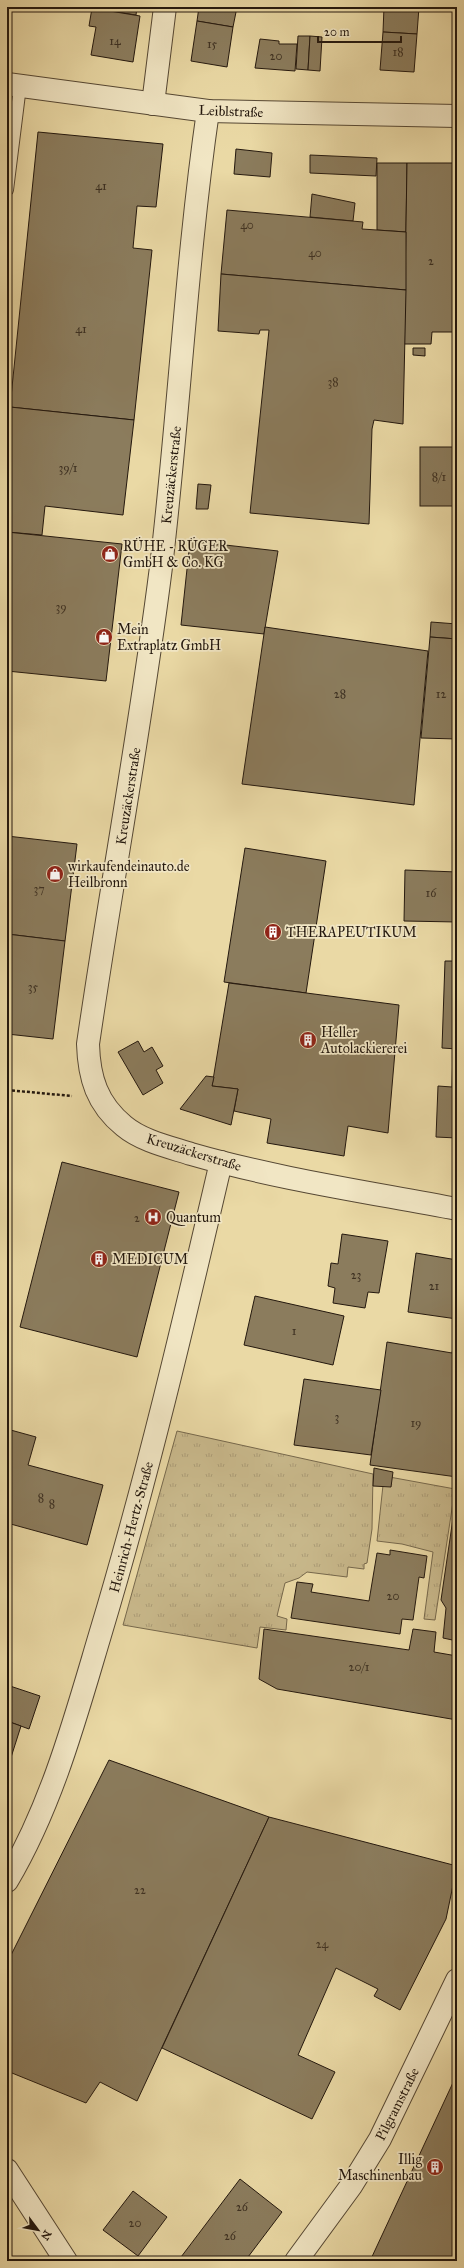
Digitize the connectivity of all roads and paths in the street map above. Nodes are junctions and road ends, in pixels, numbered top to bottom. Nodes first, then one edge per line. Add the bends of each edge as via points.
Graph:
1 (166, 7) edge
2 (14, 85) edge
3 (153, 104) junction
4 (208, 111) junction
5 (457, 116) edge
6 (7, 190) edge
7 (7, 1090) edge
8 (100, 1098) junction
9 (221, 1162) junction
10 (457, 1209) edge
11 (7, 1881) edge
12 (457, 1980) edge
13 (7, 2170) edge
14 (66, 2261) edge
15 (296, 2261) edge

1 - 3 street
2 - 3 street, Leiblstraße
2 - 6 lane
3 - 4 street, Leiblstraße
4 - 5 street, Leiblstraße
4 - 8 street, Kreuzäckerstraße via 196,194 176,424 158,589 88,1044 91,1079
7 - 8 path
8 - 9 street, Kreuzäckerstraße via 125,1127 145,1138
9 - 10 street, Kreuzäckerstraße via 285,1177
9 - 11 street, Heinrich-Hertz-Straße via 179,1343 111,1598 72,1728 43,1811
12 - 15 street, Pilgramstraße via 380,2139 351,2186
13 - 14 street

